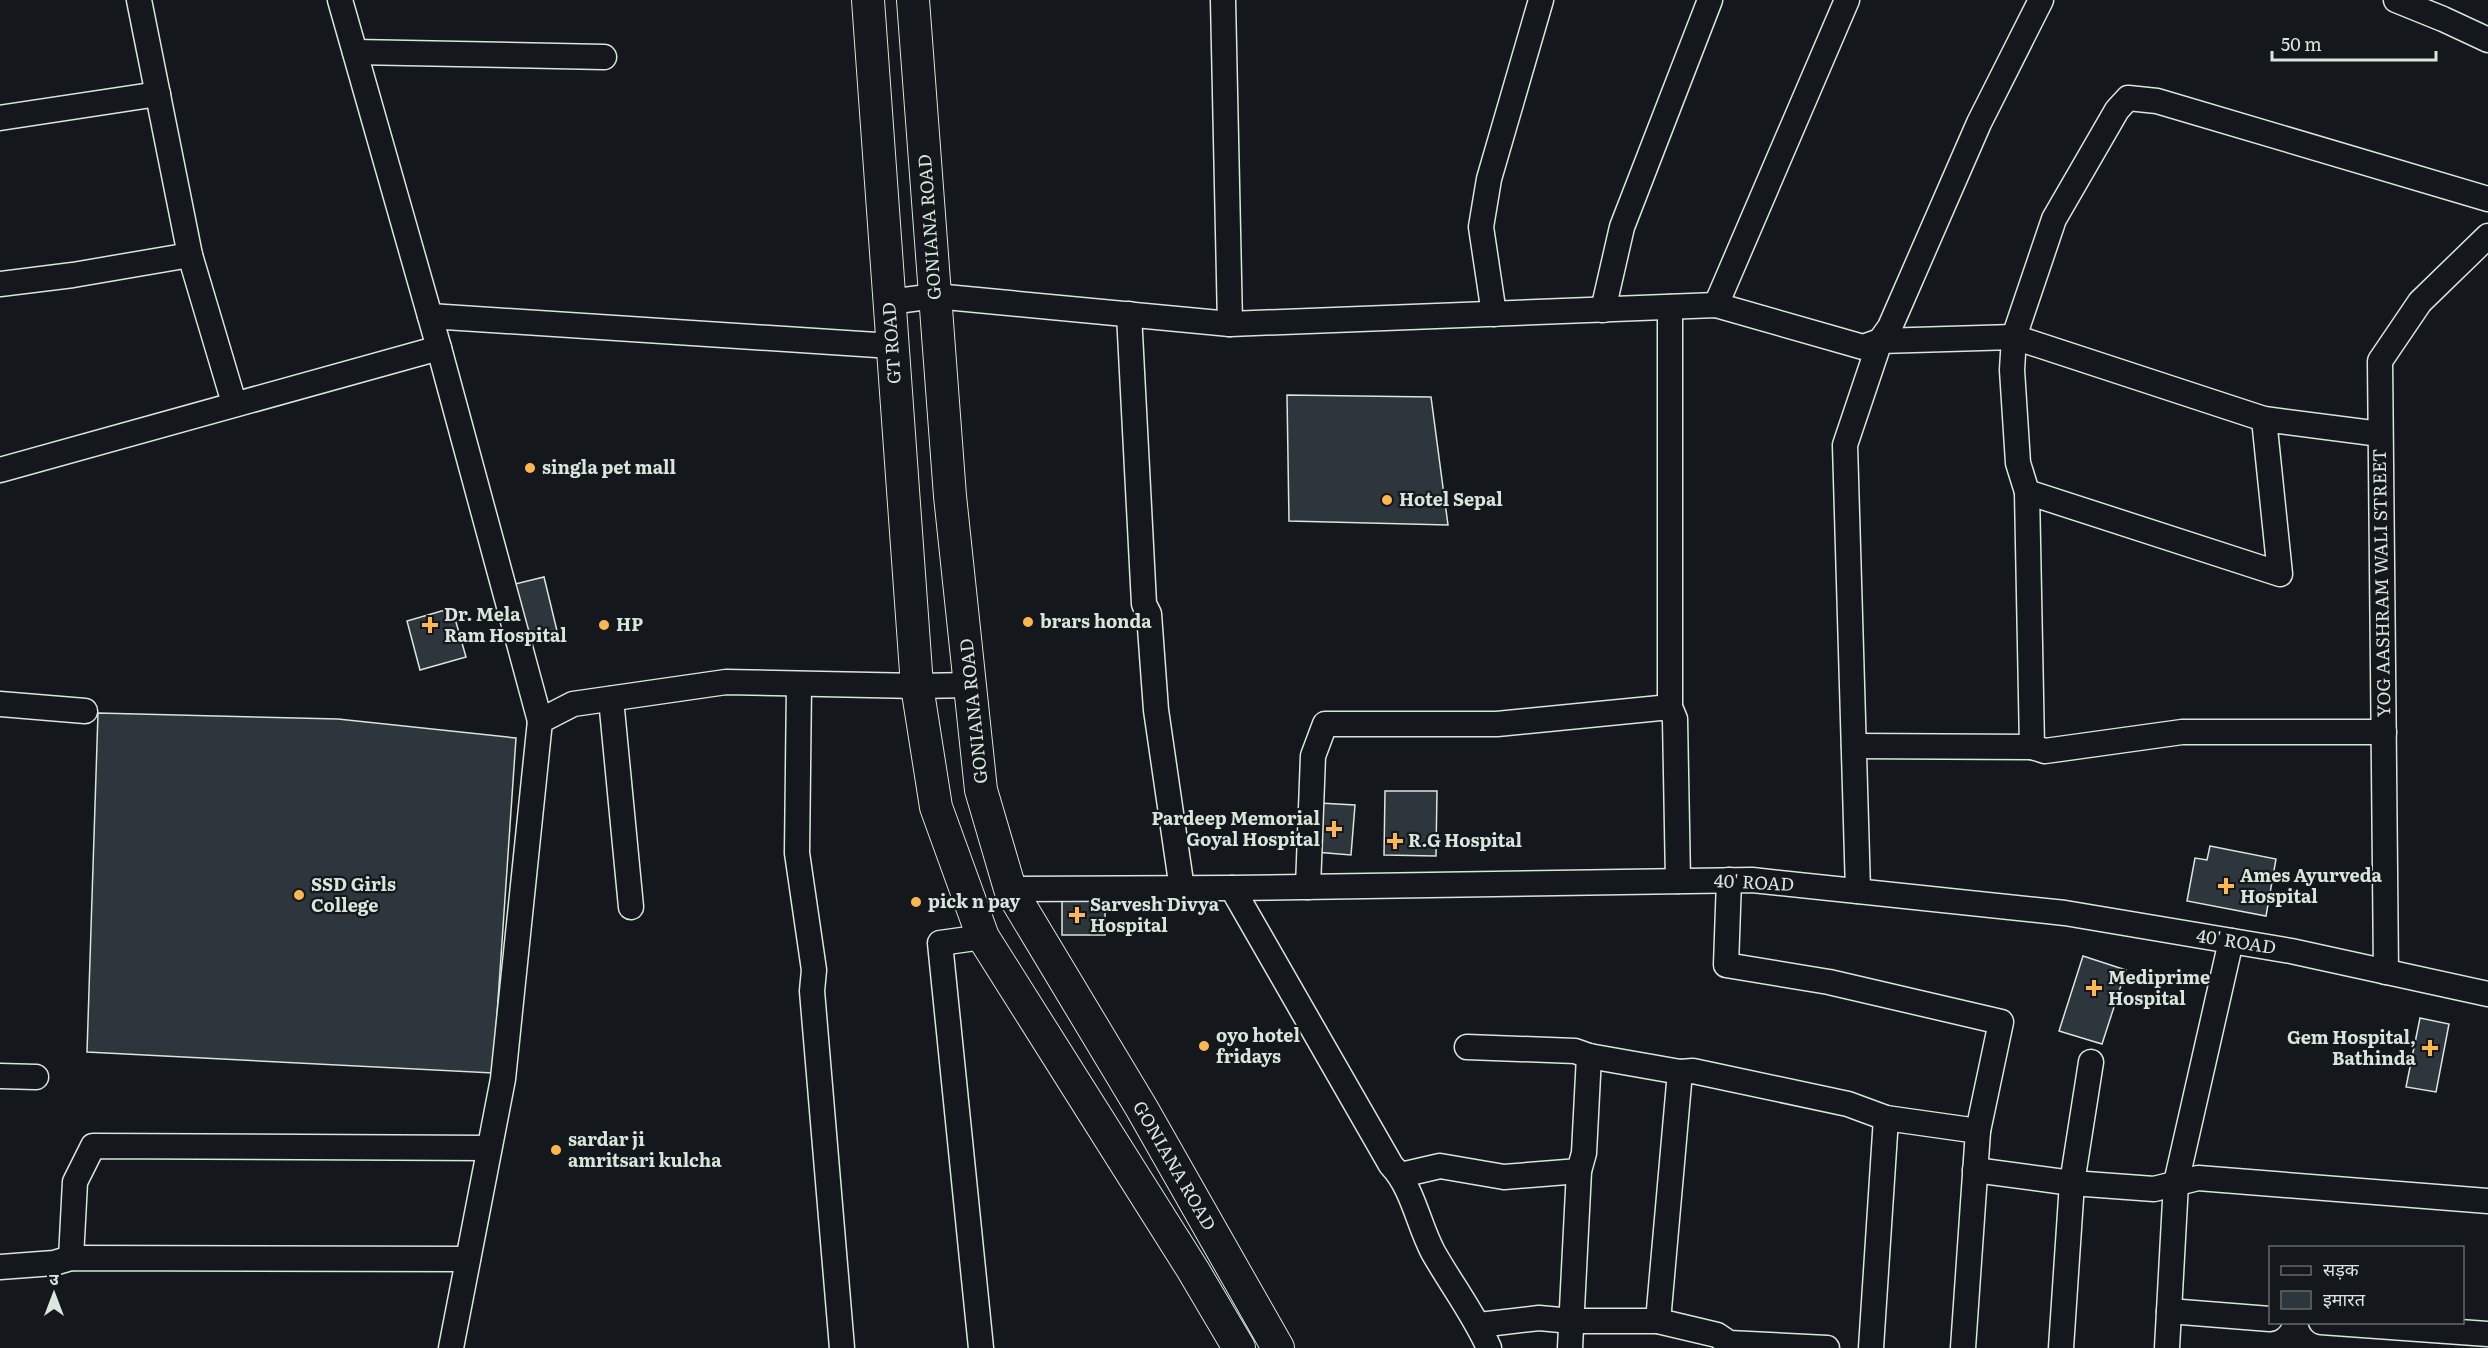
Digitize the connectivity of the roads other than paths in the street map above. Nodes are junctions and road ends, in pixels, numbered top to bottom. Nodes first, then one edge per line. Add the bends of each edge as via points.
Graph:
1 (139, 0) edge
2 (340, 0) edge
3 (868, 0) edge
4 (912, 0) edge
5 (1223, 0) edge
6 (1541, 0) edge
7 (1710, 0) edge
8 (1847, 0) edge
9 (2041, 0) edge
10 (2396, 0) edge
11 (2448, 9) edge
12 (2488, 40) edge
13 (355, 52) junction
14 (604, 57) dead end
15 (158, 94) junction
16 (0, 118) edge
17 (2488, 199) edge
18 (2488, 236) edge
19 (190, 255) junction
20 (0, 284) edge
21 (935, 296) junction
22 (889, 303) junction
23 (1716, 305) junction
24 (1670, 307) junction
25 (1603, 310) junction
26 (1494, 314) junction
27 (1129, 315) junction
28 (430, 316) junction
29 (1230, 324) junction
30 (2014, 337) junction
31 (1880, 341) junction
32 (892, 346) junction
33 (439, 348) junction
34 (234, 404) junction
35 (2264, 419) junction
36 (2380, 434) junction
37 (0, 470) edge
38 (2027, 492) junction
39 (799, 684) junction
40 (971, 685) junction
41 (917, 686) junction
42 (611, 699) junction
43 (0, 704) edge
44 (1670, 707) junction
45 (85, 711) dead end
46 (540, 721) junction
47 (2384, 732) junction
48 (1854, 746) junction
49 (2032, 747) junction
50 (1729, 880) junction
51 (1678, 881) junction
52 (1308, 887) junction
53 (1232, 888) junction
54 (1010, 889) junction
55 (1182, 889) junction
56 (1858, 891) junction
57 (631, 908) dead end
58 (984, 937) junction
59 (2231, 941) junction
60 (2386, 972) junction
61 (2488, 994) edge
62 (1467, 1047) dead end
63 (1589, 1056) junction
64 (2091, 1062) dead end
65 (1680, 1072) junction
66 (0, 1076) edge
67 (36, 1077) dead end
68 (1886, 1118) junction
69 (1978, 1131) junction
70 (489, 1148) junction
71 (1975, 1170) junction
72 (1579, 1172) junction
73 (1401, 1175) junction
74 (2072, 1184) junction
75 (2176, 1184) junction
76 (2488, 1201) edge
77 (71, 1258) junction
78 (468, 1259) junction
79 (0, 1267) edge
80 (2169, 1311) junction
81 (2269, 1319) edge
82 (1572, 1322) junction
83 (1658, 1322) junction
84 (2336, 1324) edge
85 (1479, 1325) junction
86 (2488, 1334) edge
87 (1729, 1346) edge
88 (451, 1348) edge
89 (842, 1348) edge
90 (981, 1348) edge
91 (1239, 1348) edge
92 (1278, 1348) edge
93 (1489, 1348) edge
94 (1570, 1348) edge
95 (1827, 1348) edge
96 (1871, 1348) edge
97 (1963, 1348) edge
98 (2061, 1348) edge
99 (2167, 1348) edge

1 - 15 street
2 - 13 street
3 - 22 main road, GT ROAD
4 - 21 main road, GONIANA ROAD
5 - 29 street
6 - 26 street via 1489,179 1480,227
7 - 25 street via 1622,227
8 - 23 street
9 - 31 street via 1979,123 1890,327
10 - 11 street
11 - 12 street
13 - 14 street
13 - 28 street
15 - 16 street
15 - 19 street
17 - 30 street via 2157,101 2128,98 2117,110 2054,219
18 - 36 street, YOG AASHRAM WALI STREET via 2420,303 2380,361
19 - 20 street
19 - 34 street
21 - 22 street
21 - 27 street
21 - 40 main road, GONIANA ROAD via 950,496
22 - 32 main road, GT ROAD
23 - 24 street
23 - 31 street via 1863,347
24 - 25 street
24 - 44 street
25 - 26 street
26 - 29 street
27 - 29 street
27 - 55 street via 1144,604 1149,614 1156,710
28 - 32 street
28 - 33 street
30 - 31 street
30 - 35 street
30 - 38 street via 2012,370 2018,463
31 - 48 street via 1845,445
32 - 41 main road, GT ROAD
33 - 34 street
33 - 46 street
34 - 37 street
35 - 36 street
35 - 38 street via 2280,574
36 - 47 street, YOG AASHRAM WALI STREET
38 - 49 street
39 - 41 street
39 - 42 street via 726,682
39 - 89 street via 797,853 814,970 812,991
40 - 41 street
40 - 54 main road, GONIANA ROAD via 981,790
41 - 58 main road, GONIANA ROAD via 936,807
42 - 46 street via 573,704
42 - 57 street
43 - 45 street
44 - 51 street via 1675,719
44 - 52 street via 1497,724 1325,724 1313,756
46 - 70 street via 502,1078
47 - 49 street via 2182,732 2045,751
47 - 60 street, YOG AASHRAM WALI STREET
48 - 49 street
48 - 56 street
50 - 51 street, 40' ROAD
50 - 56 street, 40' ROAD
50 - 69 street via 1726,964 1829,982 2001,1022
51 - 52 street, 40' ROAD
52 - 53 street, 40' ROAD
53 - 55 street, 40' ROAD
53 - 73 street via 1391,1165
54 - 55 street, 40' ROAD
54 - 92 main road, GONIANA ROAD via 1141,1107
56 - 59 street, 40' ROAD via 2065,913
58 - 90 street via 940,943
58 - 91 main road, GONIANA ROAD
59 - 60 street, 40' ROAD
59 - 75 street
60 - 61 street, 40' ROAD
62 - 63 street via 1575,1051
63 - 65 street
63 - 72 street via 1584,1153
64 - 74 street
65 - 68 street via 1693,1071 1848,1104
65 - 83 street
66 - 67 street
68 - 69 street
68 - 96 street
69 - 71 street
70 - 77 street via 93,1146 75,1182
70 - 78 street
71 - 74 street
71 - 97 street
72 - 73 street via 1504,1177 1440,1166
72 - 82 street
73 - 85 street via 1433,1251
74 - 75 street via 2154,1189
74 - 98 street
75 - 76 street via 2198,1178
75 - 80 street
77 - 78 street
77 - 79 street
78 - 88 street
80 - 81 street
80 - 99 street
82 - 83 street
82 - 85 street via 1539,1318
82 - 94 street
83 - 87 street via 1717,1335
84 - 86 street
85 - 93 street
87 - 95 street

